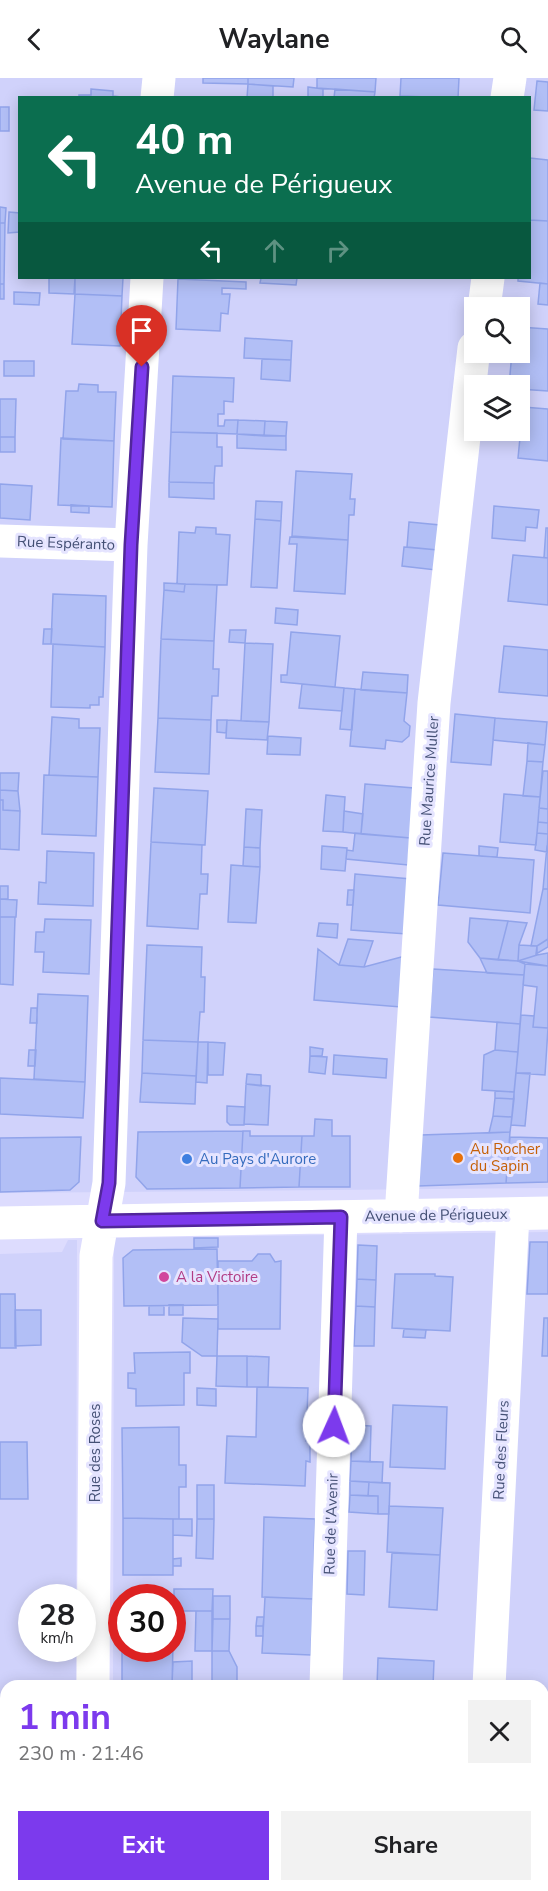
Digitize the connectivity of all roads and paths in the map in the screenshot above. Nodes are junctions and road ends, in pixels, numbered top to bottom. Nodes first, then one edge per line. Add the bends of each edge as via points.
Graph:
1 (159, 78) edge
2 (510, 78) edge
3 (158, 96) edge
4 (507, 96) edge
5 (147, 279) edge
6 (489, 279) edge
7 (486, 297) edge
8 (472, 363) edge
9 (0, 541) edge
10 (131, 545) junction
11 (548, 1213) edge
12 (513, 1214) junction
13 (401, 1216) junction
14 (341, 1217) junction
15 (102, 1221) junction
16 (0, 1222) edge
17 (93, 1680) edge
18 (326, 1680) edge
19 (489, 1680) edge

1 - 3 street
2 - 4 street
5 - 10 street, Rue des Roses
6 - 7 street
8 - 13 street, Rue Maurice Muller via 434,704
9 - 10 street, Rue Espéranto
10 - 15 street, Rue des Roses via 109,1183
11 - 12 street, Avenue de Périgueux
12 - 13 street, Avenue de Périgueux
12 - 19 street, Rue des Fleurs
13 - 14 street, Avenue de Périgueux
14 - 15 street, Avenue de Périgueux
14 - 18 street, Rue de l'Avenir
15 - 16 street, Avenue de Périgueux
15 - 17 street, Rue des Roses via 96,1256

